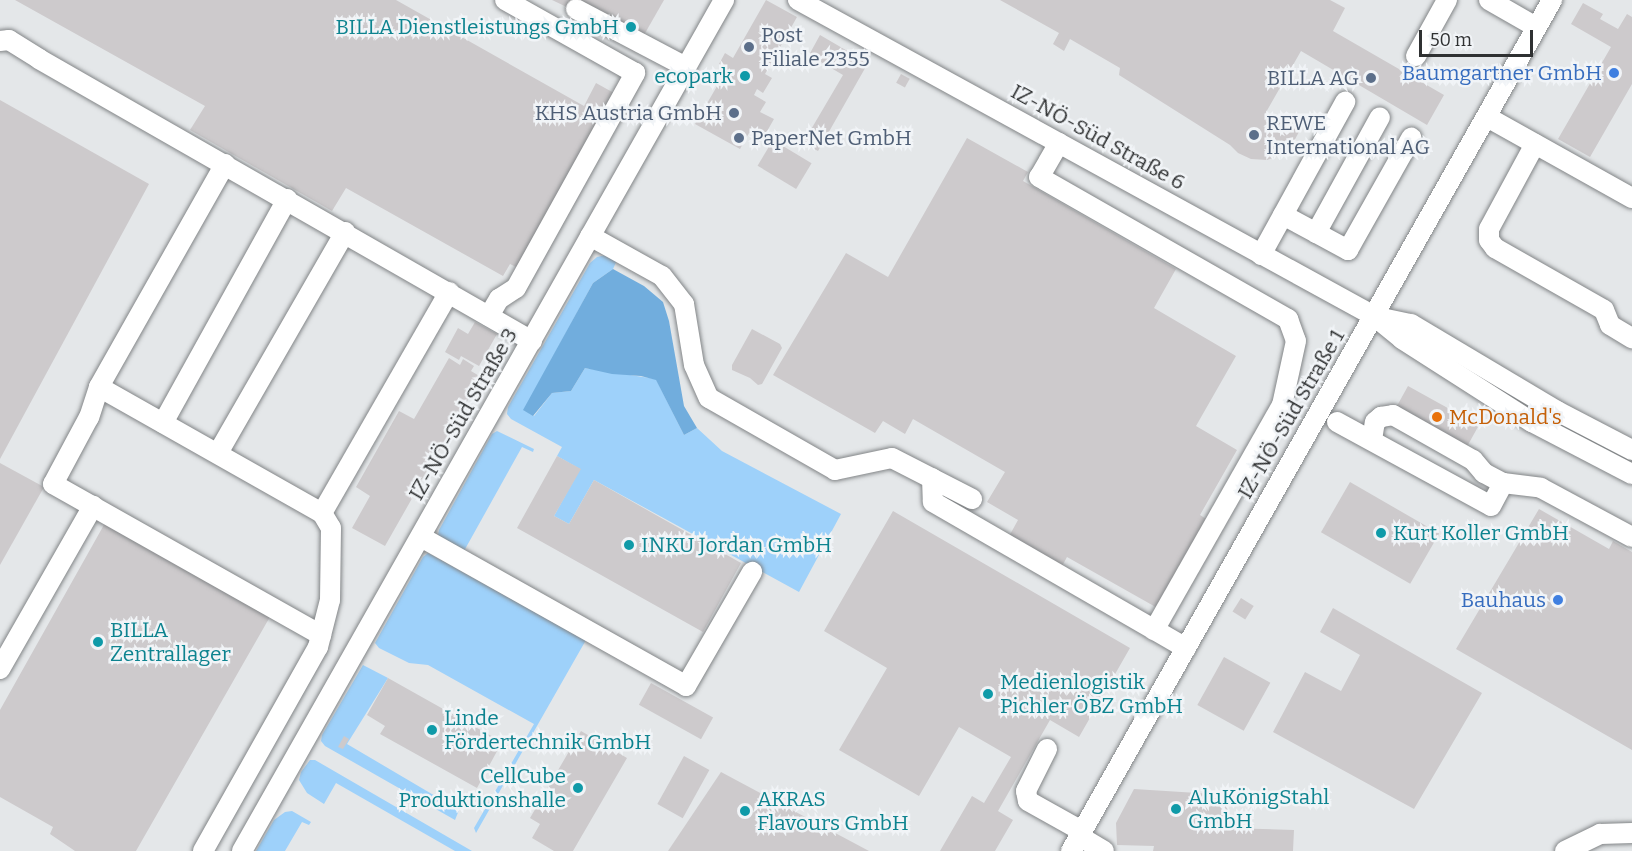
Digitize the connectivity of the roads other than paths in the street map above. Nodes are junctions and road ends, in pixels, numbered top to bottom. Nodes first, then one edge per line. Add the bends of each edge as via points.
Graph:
1 (505, 0) edge
2 (724, 0) edge
3 (798, 0) edge
4 (1446, 0) edge
5 (1489, 0) edge
6 (1552, 0) edge
7 (576, 9) dead end
8 (1536, 27) junction
9 (0, 41) edge
10 (1416, 56) dead end
11 (686, 67) junction
12 (1345, 102) dead end
13 (1380, 117) dead end
14 (1487, 117) junction
15 (1412, 138) dead end
16 (1059, 143) junction
17 (1535, 144) junction
18 (225, 164) junction
19 (1632, 198) edge
20 (287, 200) junction
21 (1283, 215) junction
22 (345, 232) junction
23 (1316, 232) junction
24 (590, 236) junction
25 (1261, 255) junction
26 (449, 292) junction
27 (489, 316) junction
28 (1374, 316) junction
29 (1632, 338) edge
30 (532, 341) junction
31 (99, 387) junction
32 (1393, 415) junction
33 (1337, 422) junction
34 (163, 423) junction
35 (1311, 427) junction
36 (1372, 440) junction
37 (1632, 450) edge
38 (218, 453) junction
39 (1632, 474) edge
40 (932, 478) junction
41 (1503, 483) junction
42 (972, 499) dead end
43 (93, 506) junction
44 (322, 513) junction
45 (1630, 530) edge
46 (421, 537) junction
47 (752, 572) dead end
48 (1154, 630) junction
49 (321, 635) junction
50 (1186, 648) junction
51 (0, 669) edge
52 (1047, 749) dead end
53 (1632, 833) edge
54 (1077, 839) edge
55 (202, 851) edge
56 (242, 851) edge
57 (1104, 851) edge
58 (1565, 851) edge

1 - 27 street via 635,73 516,288 499,299
2 - 11 street, IZ-NÖ-Süd Straße 3
3 - 16 street, IZ-NÖ-Süd Straße 6
4 - 10 street
5 - 8 street
6 - 8 street, IZ-NÖ-Süd Straße 1
7 - 11 street
8 - 14 street, IZ-NÖ-Süd Straße 1
9 - 18 street via 9,40
11 - 24 street, IZ-NÖ-Süd Straße 3
12 - 21 street
13 - 23 street
14 - 17 street
14 - 28 street, IZ-NÖ-Süd Straße 1
15 - 23 street via 1348,250
16 - 25 street, IZ-NÖ-Süd Straße 6
16 - 48 street via 1039,177 1288,319 1296,341 1281,405
17 - 19 street
17 - 29 street via 1490,229 1489,240 1495,248 1604,310 1610,325
18 - 20 street
18 - 31 street
20 - 22 street
20 - 34 street
21 - 23 street
21 - 25 street
22 - 26 street
22 - 38 street
24 - 30 street, IZ-NÖ-Süd Straße 3
24 - 40 street via 662,276 684,304 694,365 709,398 835,470 892,458
25 - 28 street, IZ-NÖ-Süd Straße 6
26 - 27 street
26 - 44 street
27 - 30 street
28 - 35 street, IZ-NÖ-Süd Straße 1
28 - 37 street, IZ-NÖ-Süd Straße 6 via 1411,324 1557,411
28 - 39 street, IZ-NÖ-Süd Straße 6 via 1402,339 1532,422
30 - 46 street, IZ-NÖ-Süd Straße 3
31 - 34 street
31 - 43 street via 89,417 53,484
32 - 33 street via 1380,412
32 - 36 street via 1375,422
32 - 41 street via 1473,460
33 - 35 street
33 - 36 street
34 - 38 street
35 - 50 street, IZ-NÖ-Süd Straße 1
36 - 41 street via 1491,506
38 - 44 street
40 - 42 street
40 - 48 street via 933,502
41 - 45 street via 1541,488
43 - 49 street
43 - 51 street
44 - 49 street via 331,528 330,600
46 - 47 street via 686,686
46 - 56 street, IZ-NÖ-Süd Straße 3
48 - 50 street
49 - 55 street via 318,647
50 - 54 street, IZ-NÖ-Süd Straße 1
52 - 54 street via 1026,791 1028,801
53 - 58 street via 1600,834
54 - 57 street

